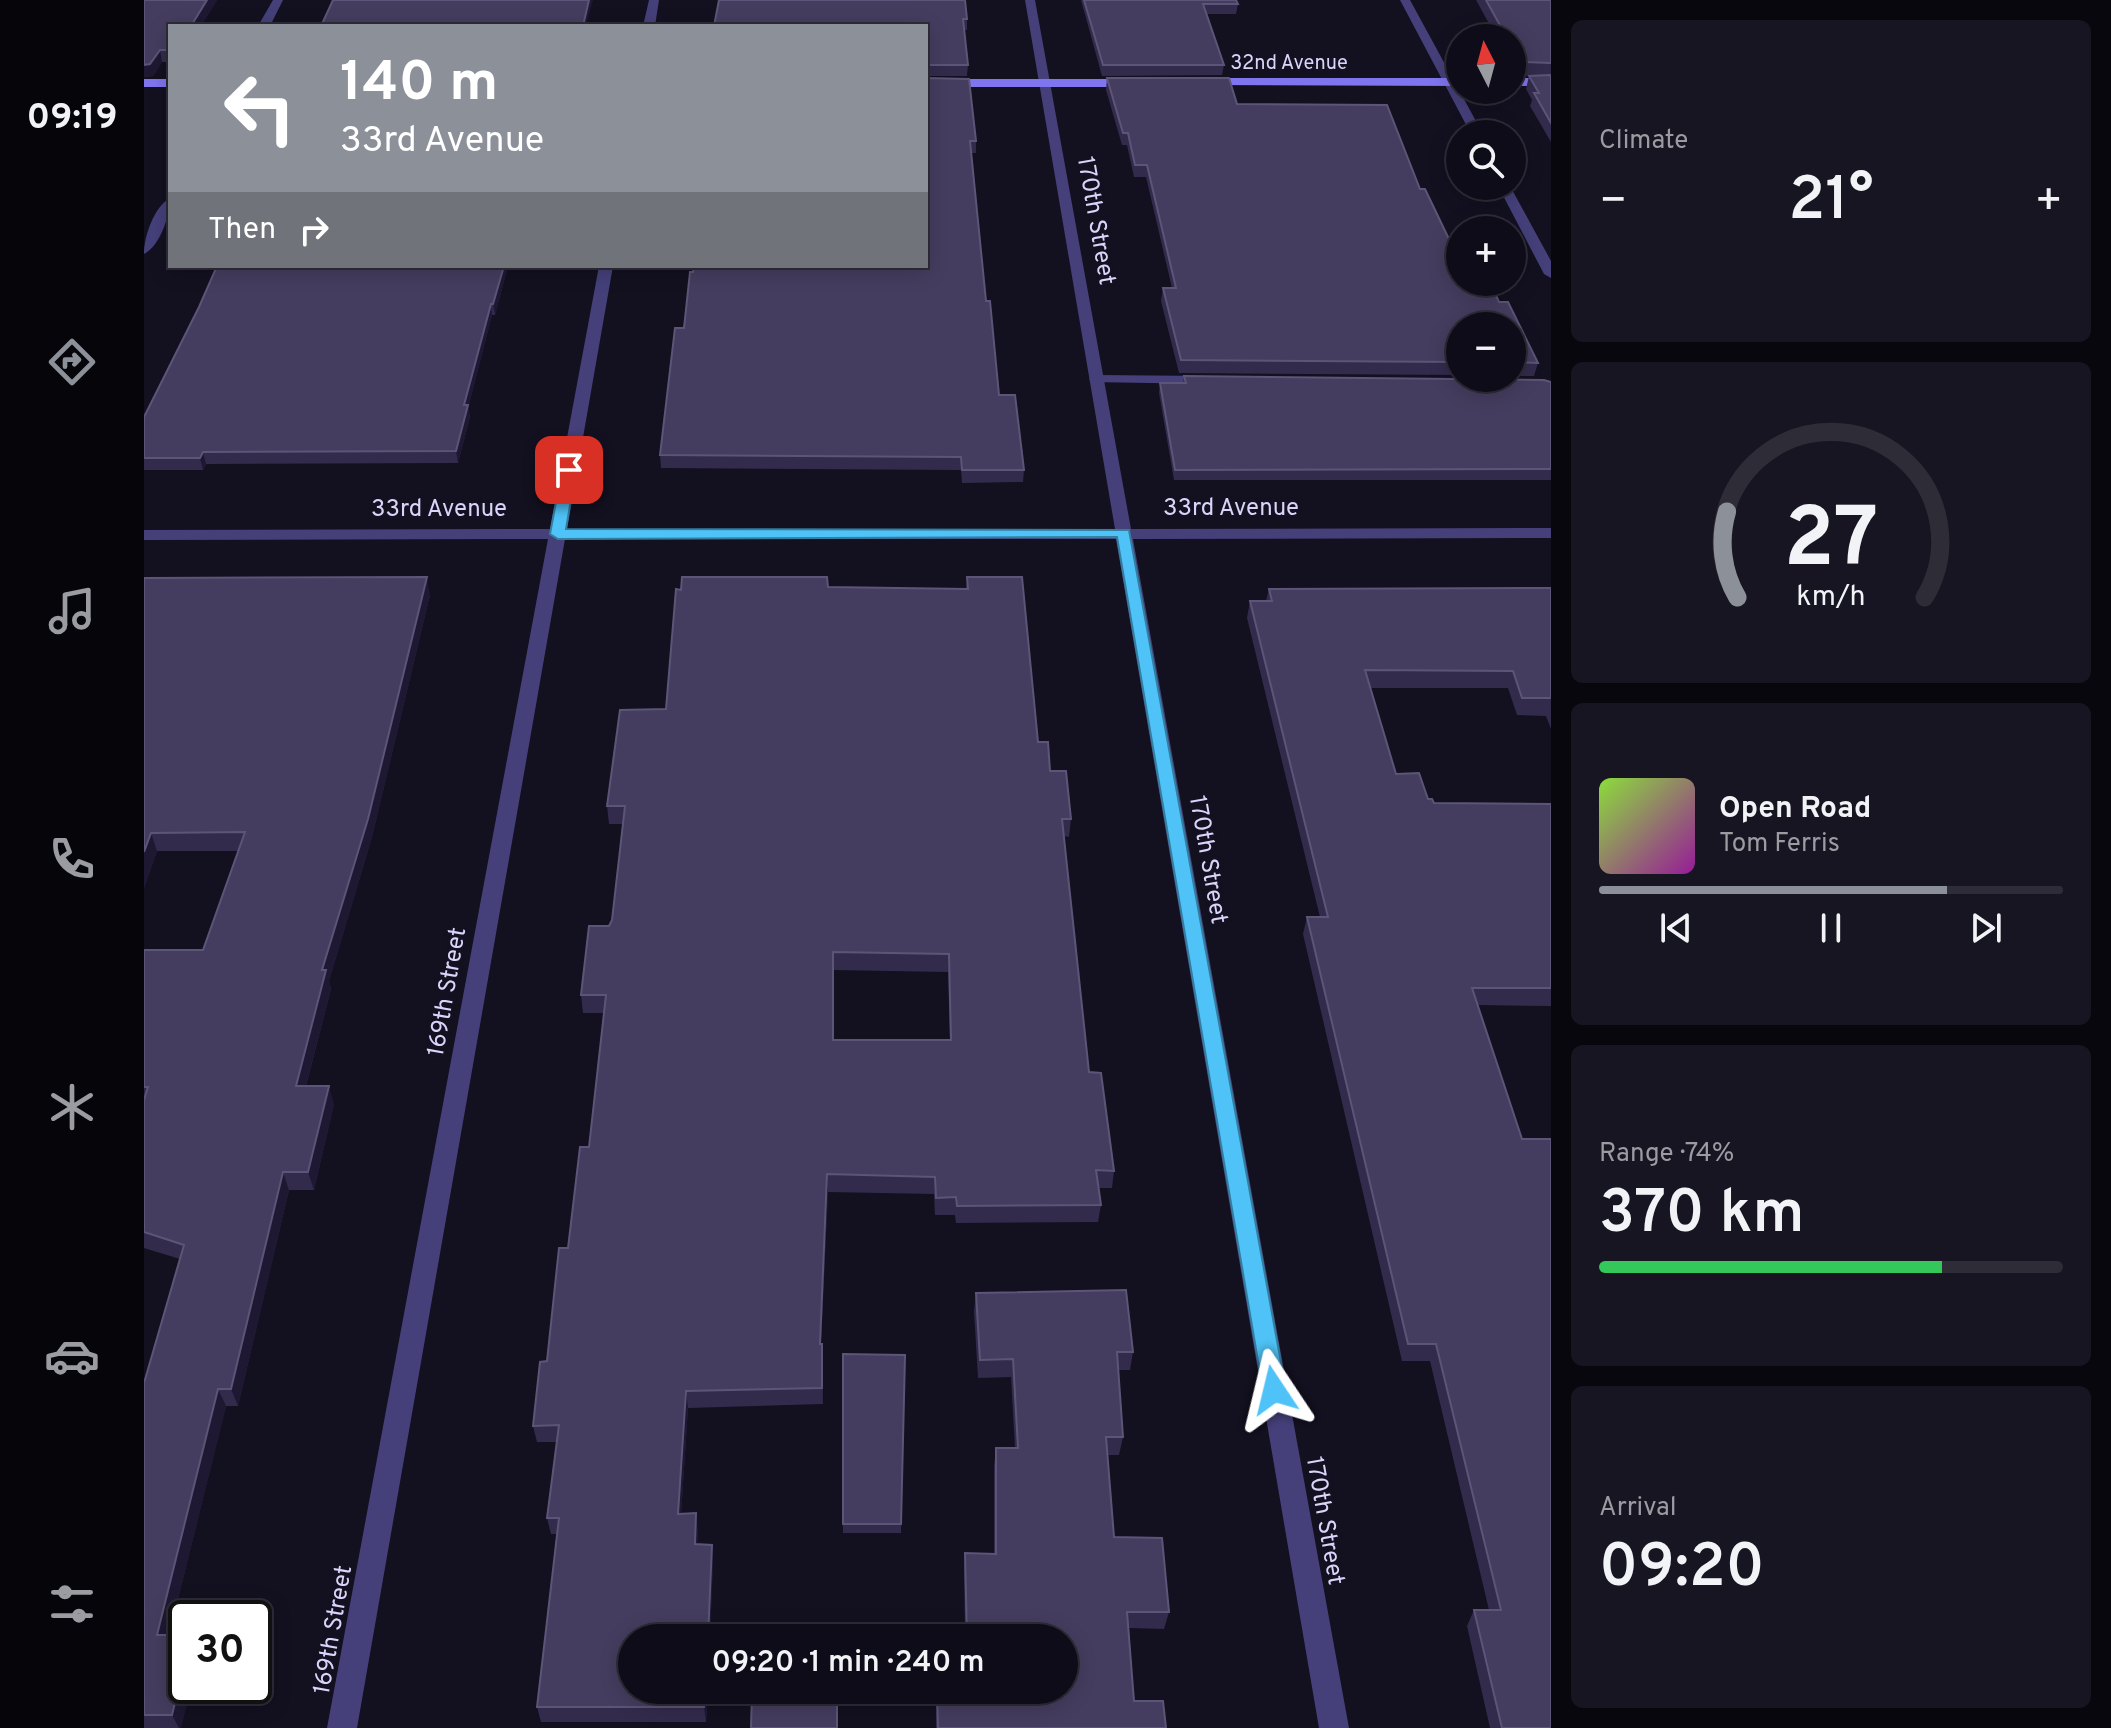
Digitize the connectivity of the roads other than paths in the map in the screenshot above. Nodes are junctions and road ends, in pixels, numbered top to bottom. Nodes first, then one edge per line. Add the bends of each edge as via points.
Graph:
1 (278, 0) edge
2 (654, 0) edge
3 (1030, 0) edge
4 (1405, 0) edge
5 (265, 24) edge
6 (649, 24) edge
7 (1446, 67) edge
8 (1446, 82) edge
9 (1526, 82) edge
10 (1551, 82) edge
11 (144, 83) edge
12 (168, 83) edge
13 (928, 83) edge
14 (1044, 83) junction
15 (1151, 83) edge
16 (1198, 83) edge
17 (1511, 200) edge
18 (168, 206) edge
19 (144, 250) edge
20 (606, 268) edge
21 (1551, 274) edge
22 (1096, 379) junction
23 (1220, 380) edge
24 (1123, 533) junction
25 (1551, 533) edge
26 (558, 534) junction
27 (144, 535) edge
28 (342, 1728) edge
29 (1334, 1728) edge

1 - 5 street
2 - 6 street
3 - 14 street, 170th Street
4 - 7 street
8 - 16 street, 32nd Avenue
9 - 10 street
11 - 12 street
13 - 14 street
14 - 15 street
14 - 22 street, 170th Street
17 - 21 street
18 - 19 street
20 - 26 street, 169th Street
22 - 23 street
22 - 24 street, 170th Street
24 - 25 street, 33rd Avenue
24 - 26 street, 33rd Avenue
24 - 29 street, 170th Street
26 - 27 street, 33rd Avenue
26 - 28 street, 169th Street

